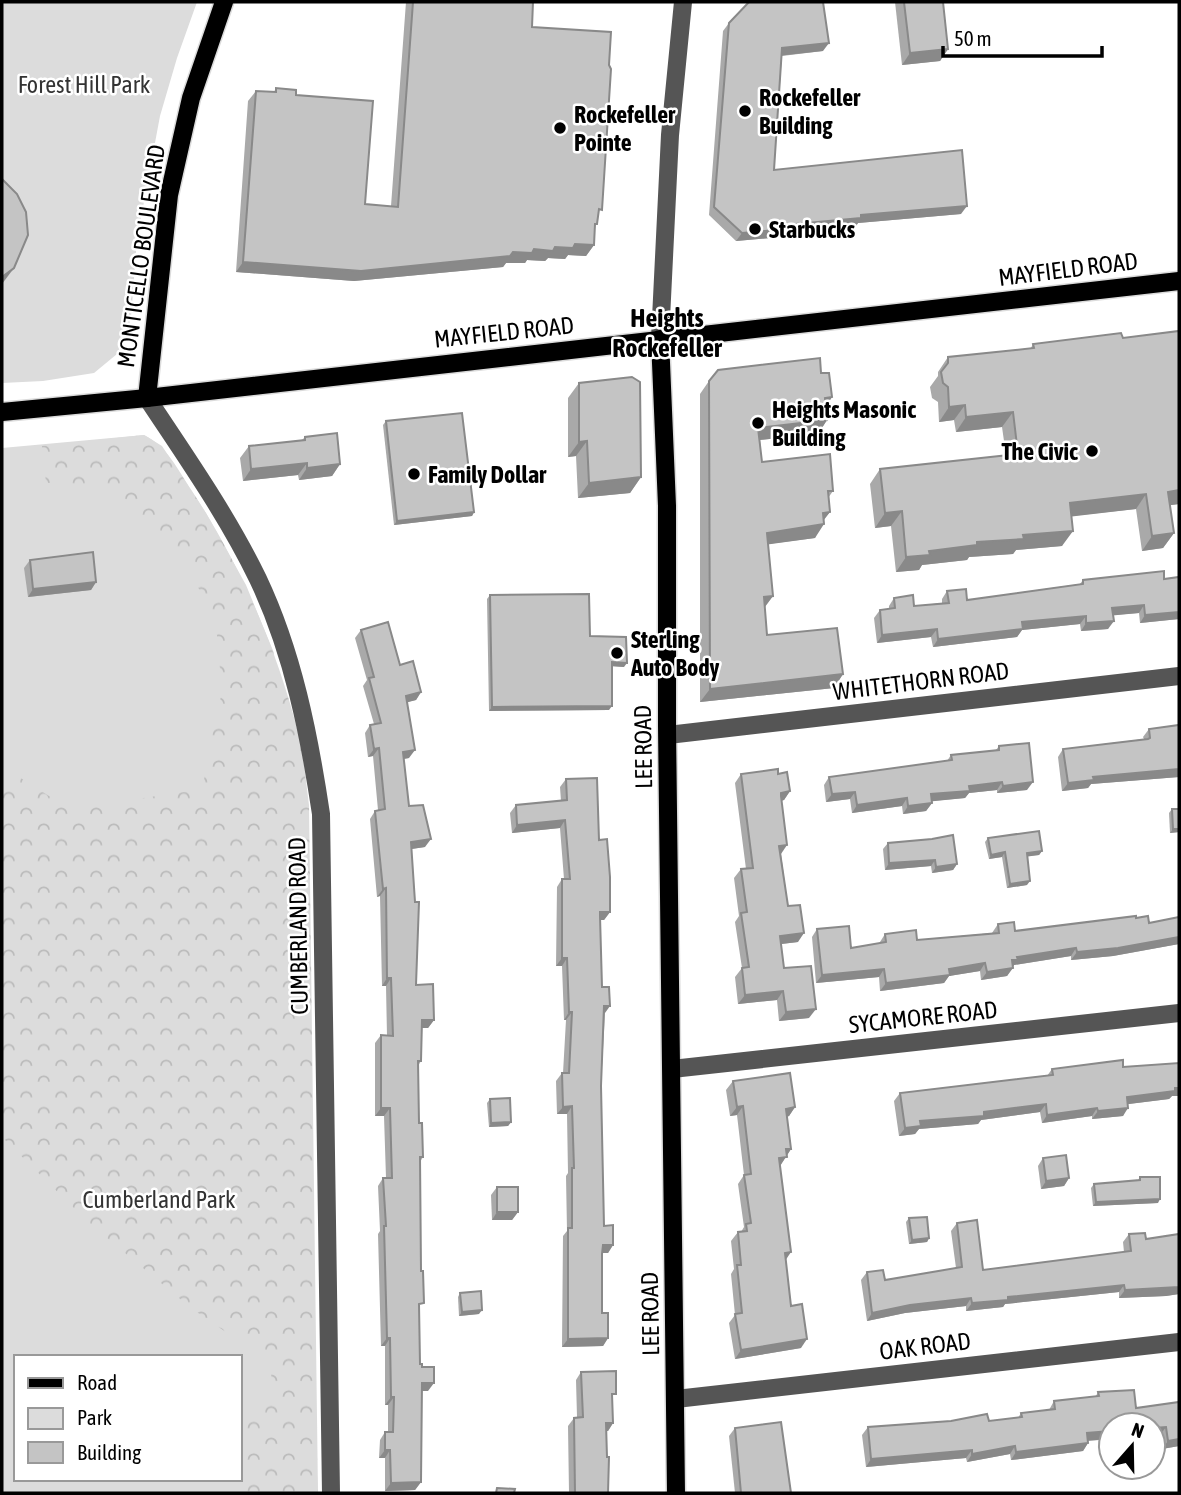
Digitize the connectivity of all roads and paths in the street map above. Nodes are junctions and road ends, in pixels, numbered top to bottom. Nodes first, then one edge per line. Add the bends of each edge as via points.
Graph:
1 (224, 2) edge
2 (682, 2) edge
3 (1179, 281) edge
4 (660, 339) junction
5 (147, 398) junction
6 (2, 412) edge
7 (1179, 676) edge
8 (668, 734) junction
9 (1179, 1013) edge
10 (672, 1069) junction
11 (1179, 1342) edge
12 (676, 1399) junction
13 (331, 1493) edge
14 (676, 1493) edge

1 - 5 main road, MONTICELLO BOULEVARD via 191,98 173,177
2 - 4 street, LEE ROAD
3 - 4 main road, MAYFIELD ROAD
4 - 5 main road, MAYFIELD ROAD
4 - 8 main road, LEE ROAD via 667,506
5 - 6 main road, MAYFIELD ROAD
5 - 13 street, CUMBERLAND ROAD via 219,508 259,582 284,646 310,738 321,814
7 - 8 street, WHITETHORN ROAD
8 - 10 main road, LEE ROAD
9 - 10 street, SYCAMORE ROAD
10 - 12 main road, LEE ROAD
11 - 12 street, OAK ROAD
12 - 14 main road, LEE ROAD

